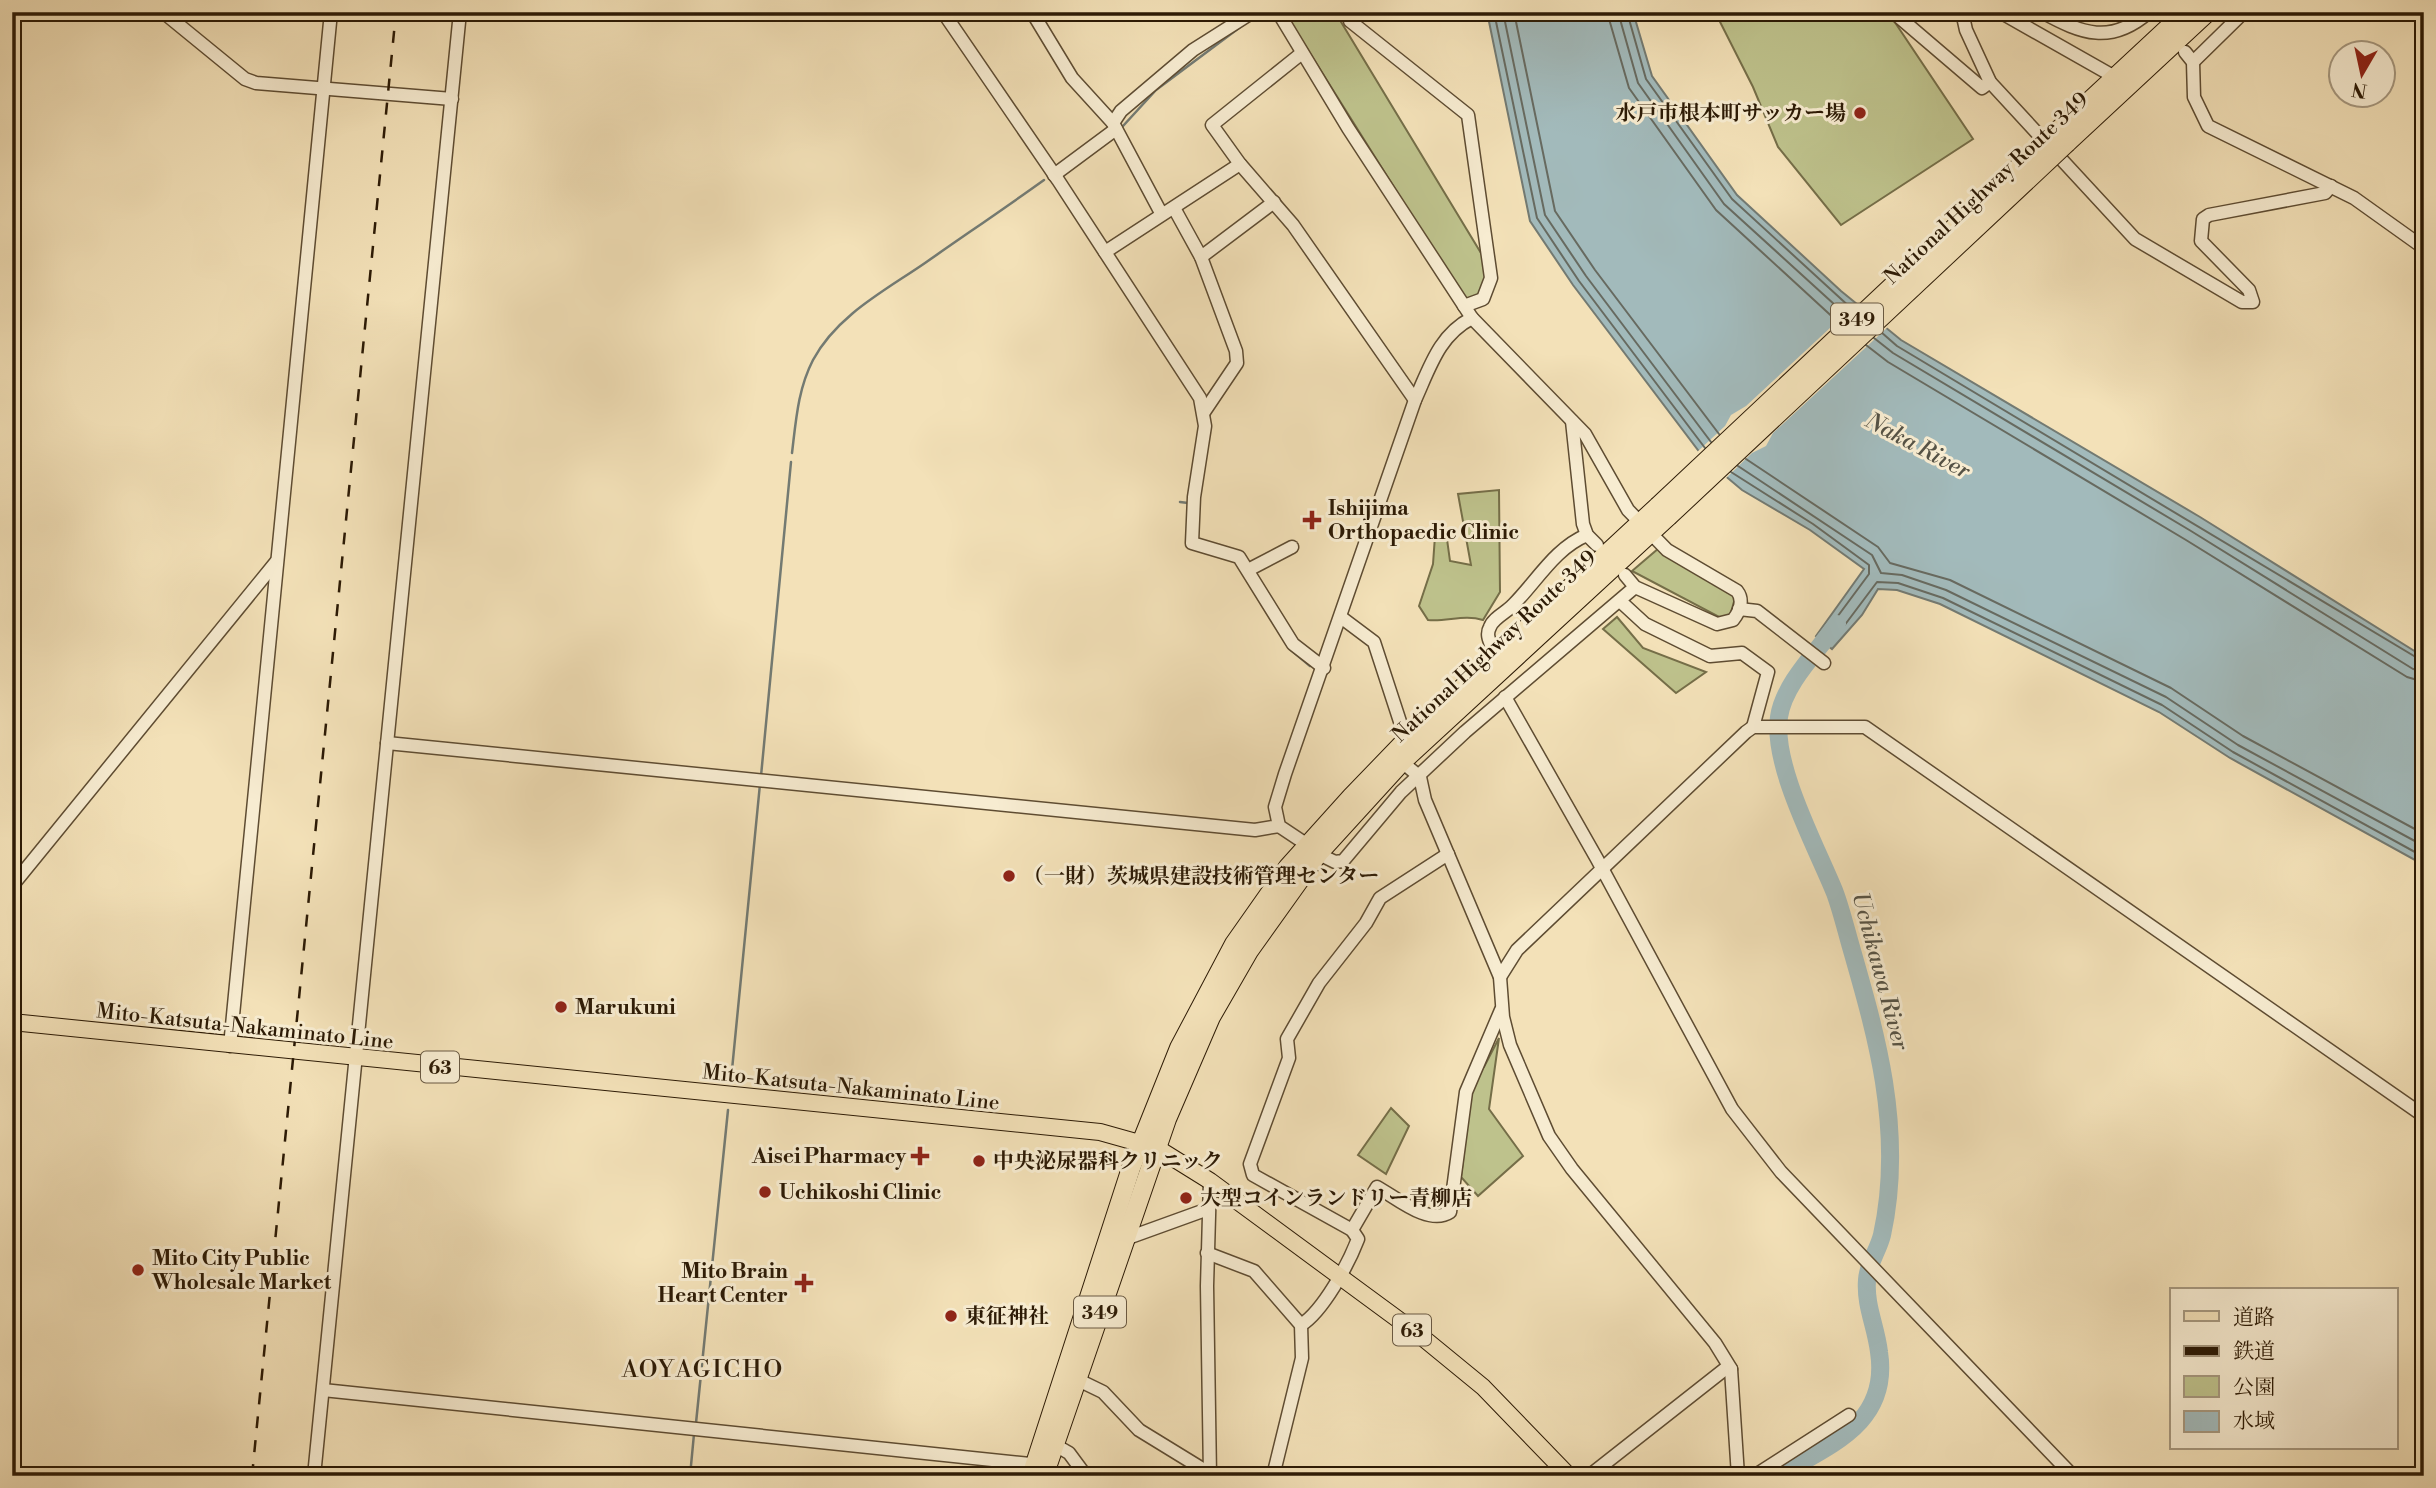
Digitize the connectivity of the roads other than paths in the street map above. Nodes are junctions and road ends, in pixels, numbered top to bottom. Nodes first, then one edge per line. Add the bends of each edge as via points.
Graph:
1 (163, 12) edge
2 (331, 12) edge
3 (460, 12) edge
4 (1032, 12) edge
5 (1253, 12) edge
6 (1278, 12) edge
7 (1893, 12) edge
8 (1962, 12) edge
9 (2000, 12) edge
10 (2042, 12) edge
11 (2185, 12) edge
12 (2208, 12) edge
13 (2244, 12) edge
14 (948, 14) edge
15 (2152, 15) edge
16 (1350, 22) dead end
17 (1302, 53) junction
18 (1990, 82) junction
19 (2122, 82) junction
20 (323, 88) junction
21 (452, 99) junction
22 (1114, 126) junction
23 (1240, 164) junction
24 (1054, 175) junction
25 (2331, 186) junction
26 (1273, 202) junction
27 (1174, 208) junction
28 (1161, 213) junction
29 (2424, 248) edge
30 (1105, 252) junction
31 (1200, 257) junction
32 (1464, 306) junction
33 (1472, 318) junction
34 (1415, 400) junction
35 (1204, 412) junction
36 (1572, 420) junction
37 (1646, 527) junction
38 (1587, 534) junction
39 (1597, 545) dead end
40 (1292, 547) dead end
41 (276, 562) junction
42 (1248, 570) junction
43 (1625, 575) dead end
44 (1634, 587) junction
45 (1620, 601) junction
46 (1739, 609) junction
47 (1342, 618) junction
48 (1492, 648) dead end
49 (1824, 663) dead end
50 (1324, 668) junction
51 (1505, 697) junction
52 (1753, 727) junction
53 (1406, 740) junction
54 (387, 743) junction
55 (1402, 762) junction
56 (1420, 777) junction
57 (1279, 826) junction
58 (1313, 849) junction
59 (1448, 854) junction
60 (1601, 867) junction
61 (12, 886) edge
62 (1500, 977) junction
63 (1503, 1006) junction
64 (12, 1022) edge
65 (230, 1046) junction
66 (355, 1058) junction
67 (2424, 1116) edge
68 (1149, 1145) junction
69 (1210, 1181) junction
70 (1208, 1209) junction
71 (1352, 1230) junction
72 (1125, 1239) junction
73 (1207, 1253) junction
74 (1339, 1277) junction
75 (1301, 1325) junction
76 (1731, 1369) junction
77 (1071, 1377) junction
78 (323, 1390) junction
79 (1849, 1415) dead end
80 (1055, 1446) junction
81 (1039, 1471) edge
82 (1212, 1475) edge
83 (314, 1476) edge
84 (1086, 1476) edge
85 (1273, 1476) edge
86 (1569, 1476) edge
87 (1589, 1476) edge
88 (1738, 1476) edge
89 (1754, 1476) edge
90 (2073, 1476) edge

1 - 20 street via 245,79
2 - 20 street
3 - 21 street
4 - 22 street via 1072,78
5 - 22 street via 1193,50 1121,111
6 - 17 street
7 - 18 street via 1982,88
8 - 18 street
9 - 19 street
10 - 15 street via 2071,28 2102,34 2129,29
11 - 19 highway, National Highway Route 349 / 349
12 - 19 highway, National Highway Route 349 / 349
13 - 25 street via 2189,57 2194,97 2208,126
14 - 24 street
16 - 32 street via 1468,116 1491,278 1483,299
17 - 23 street via 1212,125
17 - 32 street
18 - 25 street via 2135,239 2242,302 2253,302 2249,290 2202,241 2203,219 2325,193
19 - 37 highway, National Highway Route 349 / 349, bridge
20 - 21 street
20 - 41 street
21 - 54 street
22 - 24 street
22 - 28 street
23 - 26 street
23 - 27 street
24 - 30 street
25 - 29 street
26 - 31 street
26 - 34 street
27 - 28 street
27 - 31 street
28 - 30 street
30 - 35 street via 1194,386
31 - 35 street via 1237,363
32 - 33 street
33 - 34 street via 1446,336
33 - 36 street
34 - 47 street
35 - 42 street via 1192,543 1239,557
36 - 37 street via 1595,450 1622,504
36 - 38 street
37 - 46 street via 1667,550 1737,591
37 - 53 highway, National Highway Route 349 / 349
37 - 55 highway, National Highway Route 349 / 349
38 - 39 street
38 - 48 street via 1542,570 1490,625
40 - 42 street
41 - 61 street
41 - 65 street
42 - 50 street via 1293,644
43 - 44 street
44 - 45 street
44 - 46 street via 1717,624 1733,620
45 - 51 street
45 - 52 street via 1645,624 1710,656 1742,653 1768,672
46 - 49 street via 1758,611
47 - 50 street
47 - 53 street via 1374,642
50 - 57 street via 1278,795 1275,818
51 - 56 street
51 - 60 street
52 - 60 street
52 - 67 street via 1865,727
53 - 58 highway, National Highway Route 349 / 349
54 - 57 street via 1255,830
54 - 66 street
55 - 56 street
55 - 58 highway, National Highway Route 349 / 349
56 - 58 street via 1374,822 1349,857 1335,862
56 - 59 street
57 - 58 street
58 - 68 highway, National Highway Route 349 / 349 via 1230,981
59 - 62 street
59 - 71 street via 1380,898 1319,983 1287,1039 1289,1059 1250,1164 1253,1175
60 - 62 street via 1517,950
60 - 90 street via 1732,1109 1781,1172
62 - 63 street
63 - 71 street via 1466,1092 1450,1212 1431,1217 1377,1187
63 - 76 street via 1510,1045 1549,1136
64 - 65 main road, Mito-Katsuta-Nakaminato Line / 63
65 - 66 main road, Mito-Katsuta-Nakaminato Line / 63
66 - 68 main road, Mito-Katsuta-Nakaminato Line / 63 via 1100,1132
66 - 78 street
68 - 69 main road, Mito-Katsuta-Nakaminato Line / 63
68 - 72 highway, National Highway Route 349 / 349
68 - 77 highway, National Highway Route 349 / 349
69 - 70 street
69 - 74 main road, Mito-Katsuta-Nakaminato Line / 63
70 - 72 street
70 - 73 street
71 - 74 street via 1358,1240
72 - 77 highway, National Highway Route 349 / 349
73 - 75 street via 1254,1271
73 - 82 street
74 - 75 street via 1310,1320
74 - 86 main road, Mito-Katsuta-Nakaminato Line / 63 via 1483,1387
75 - 85 street via 1302,1358
76 - 87 street via 1725,1369
76 - 88 street
77 - 80 highway, National Highway Route 349 / 349
77 - 81 highway, National Highway Route 349 / 349
77 - 82 street via 1103,1392 1139,1430
78 - 81 street
78 - 83 street
79 - 89 street
80 - 81 highway, National Highway Route 349 / 349
80 - 84 street via 1069,1453

